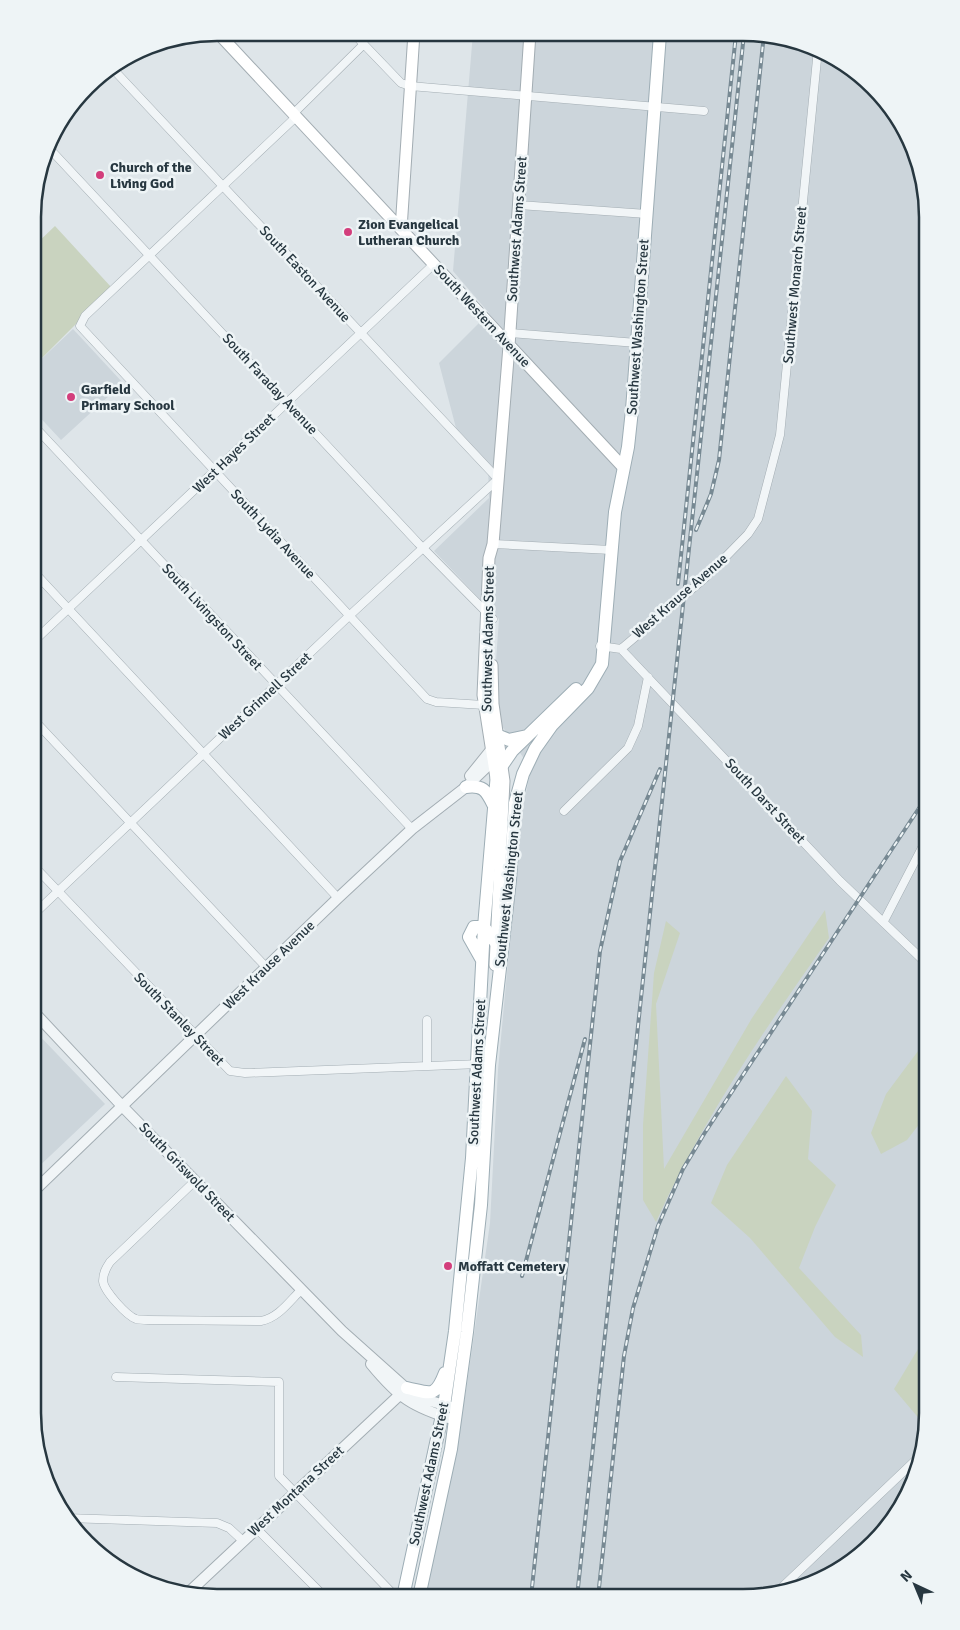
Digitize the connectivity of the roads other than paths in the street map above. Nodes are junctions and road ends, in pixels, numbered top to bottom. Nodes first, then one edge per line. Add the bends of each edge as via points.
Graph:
1 (529, 41) edge
2 (659, 41) edge
3 (232, 42) edge
4 (362, 42) edge
5 (413, 42) edge
6 (364, 44) junction
7 (817, 58) edge
8 (117, 73) edge
9 (410, 86) junction
10 (524, 95) junction
11 (654, 106) junction
12 (704, 111) dead end
13 (295, 115) junction
14 (54, 153) edge
15 (224, 186) junction
16 (519, 205) junction
17 (646, 214) junction
18 (401, 229) junction
19 (150, 256) junction
20 (434, 264) junction
21 (361, 333) junction
22 (510, 333) junction
23 (637, 343) junction
24 (509, 346) junction
25 (528, 366) junction
26 (506, 382) junction
27 (287, 403) junction
28 (41, 433) edge
29 (623, 467) junction
30 (214, 472) junction
31 (498, 479) junction
32 (758, 519) joint
33 (142, 541) junction
34 (493, 544) junction
35 (424, 549) junction
36 (611, 550) junction
37 (41, 580) edge
38 (68, 610) junction
39 (349, 616) junction
40 (490, 616) junction
41 (41, 635) edge
42 (602, 646) junction
43 (621, 649) junction
44 (648, 677) junction
45 (277, 685) junction
46 (484, 704) junction
47 (41, 728) edge
48 (527, 736) junction
49 (499, 737) junction
50 (491, 750) junction
51 (204, 754) junction
52 (498, 762) junction
53 (496, 778) joint
54 (466, 787) junction
55 (494, 806) junction
56 (564, 811) dead end
57 (130, 823) junction
58 (412, 829) junction
59 (918, 854) edge
60 (41, 874) edge
61 (58, 892) junction
62 (338, 898) junction
63 (41, 908) edge
64 (884, 921) junction
65 (484, 927) junction
66 (496, 943) junction
67 (918, 955) edge
68 (266, 967) junction
69 (494, 1017) junction
70 (41, 1020) edge
71 (427, 1020) dead end
72 (195, 1036) junction
73 (483, 1065) junction
74 (427, 1066) junction
75 (123, 1107) junction
76 (196, 1180) junction
77 (41, 1184) edge
78 (301, 1290) junction
79 (454, 1339) junction
80 (116, 1377) dead end
81 (402, 1392) junction
82 (443, 1411) junction
83 (456, 1414) junction
84 (911, 1465) edge
85 (295, 1493) junction
86 (77, 1518) edge
87 (256, 1528) junction
88 (242, 1540) junction
89 (786, 1584) edge
90 (194, 1587) edge
91 (317, 1589) edge
92 (389, 1589) edge
93 (405, 1589) edge
94 (421, 1589) edge

1 - 10 main road, Southwest Adams Street
2 - 11 main road, Southwest Washington Street
3 - 13 main road, South Western Avenue
4 - 6 street
5 - 9 main road
6 - 9 street via 401,84
6 - 13 street
7 - 32 street, Southwest Monarch Street via 780,435
8 - 15 street, South Easton Avenue
9 - 10 street
9 - 18 main road
10 - 11 street
10 - 16 main road, Southwest Adams Street
11 - 12 street
11 - 17 main road, Southwest Washington Street
13 - 15 street
13 - 18 main road, South Western Avenue
14 - 19 street, South Faraday Avenue
15 - 19 street
15 - 21 street, South Easton Avenue
16 - 17 street
16 - 22 main road, Southwest Adams Street
17 - 23 main road, Southwest Washington Street
18 - 20 main road, South Western Avenue
19 - 27 street, South Faraday Avenue
19 - 30 street, South Lydia Avenue via 85,316 80,326
20 - 21 street, West Hayes Street
20 - 24 main road, South Western Avenue
21 - 27 street, West Hayes Street
21 - 31 street, South Easton Avenue
22 - 23 street
22 - 24 main road, Southwest Adams Street
23 - 29 main road, Southwest Washington Street via 632,418
24 - 25 main road, South Western Avenue
24 - 26 main road, Southwest Adams Street
25 - 26 main road via 512,374
25 - 29 main road, South Western Avenue
26 - 31 main road, Southwest Adams Street
27 - 30 street, West Hayes Street
27 - 35 street, South Faraday Avenue
28 - 33 street, South Livingston Street
29 - 36 main road, Southwest Washington Street
30 - 33 street, West Hayes Street
30 - 39 street, South Lydia Avenue
31 - 34 main road, Southwest Adams Street
31 - 35 street, West Grinnell Street
32 - 43 street, West Krause Avenue via 748,534 705,578
33 - 38 street, West Hayes Street
33 - 45 street, South Livingston Street
34 - 36 street
34 - 40 main road, Southwest Adams Street via 496,558
35 - 39 street, West Grinnell Street
35 - 40 street, South Faraday Avenue
36 - 42 main road, Southwest Washington Street
37 - 38 street
38 - 41 street, West Hayes Street
38 - 51 street
39 - 45 street, West Grinnell Street
39 - 46 street, South Lydia Avenue via 429,701
40 - 46 main road, Southwest Adams Street
40 - 49 main road, Southwest Adams Street via 492,687
42 - 43 street
42 - 48 main road, Southwest Washington Street via 582,683
42 - 69 main road, Southwest Washington Street via 602,664 592,683 544,735 521,778 514,817
43 - 44 street, South Darst Street
44 - 56 street via 638,726 628,748
44 - 64 street, South Darst Street via 840,881
45 - 51 street, West Grinnell Street
45 - 58 street, South Livingston Street
46 - 50 main road, Southwest Adams Street
47 - 57 street
48 - 49 main road via 509,740
48 - 52 main road, Southwest Washington Street
49 - 52 main road, Southwest Adams Street
50 - 52 main road, Southwest Adams Street
50 - 58 street via 477,769
51 - 57 street, West Grinnell Street
51 - 62 street
52 - 53 main road, Southwest Washington Street
52 - 54 street, West Krause Avenue
52 - 66 main road, Southwest Adams Street via 504,814
53 - 55 main road, Southwest Adams Street
54 - 55 main road via 483,788
54 - 58 street, West Krause Avenue
55 - 65 main road, Southwest Adams Street
57 - 61 street, West Grinnell Street
57 - 68 street
58 - 62 street, West Krause Avenue
59 - 64 street
60 - 61 street, South Stanley Street
61 - 63 street, West Grinnell Street
61 - 72 street, South Stanley Street
62 - 68 street, West Krause Avenue
64 - 67 street, South Darst Street
65 - 66 main road
65 - 73 main road, Southwest Adams Street
66 - 69 main road, Southwest Adams Street
68 - 72 street, West Krause Avenue
69 - 73 main road, Southwest Adams Street
70 - 75 street, South Griswold Street
71 - 74 street
72 - 74 street, South Stanley Street via 226,1068 236,1073
72 - 75 street, West Krause Avenue
73 - 74 street, South Stanley Street
73 - 79 main road, Southwest Adams Street
73 - 83 main road, Southwest Adams Street via 481,1205
75 - 76 street, South Griswold Street
75 - 77 street, West Krause Avenue
76 - 78 street, South Griswold Street
76 - 78 street via 104,1271 106,1290 126,1312 136,1319 148,1320 261,1321 270,1319
78 - 81 street, South Griswold Street
79 - 81 main road via 445,1373 436,1389 425,1394
79 - 82 main road, Southwest Adams Street
80 - 85 street via 279,1382 278,1472
81 - 82 street, South Griswold Street via 424,1399
81 - 85 street, West Montana Street
82 - 83 street, South Griswold Street
82 - 93 main road, Southwest Adams Street
83 - 94 main road, Southwest Adams Street
84 - 89 street
85 - 87 street, West Montana Street
85 - 92 street
86 - 88 street via 217,1523 229,1528
87 - 88 street, West Montana Street
87 - 91 street
88 - 90 street, West Montana Street

